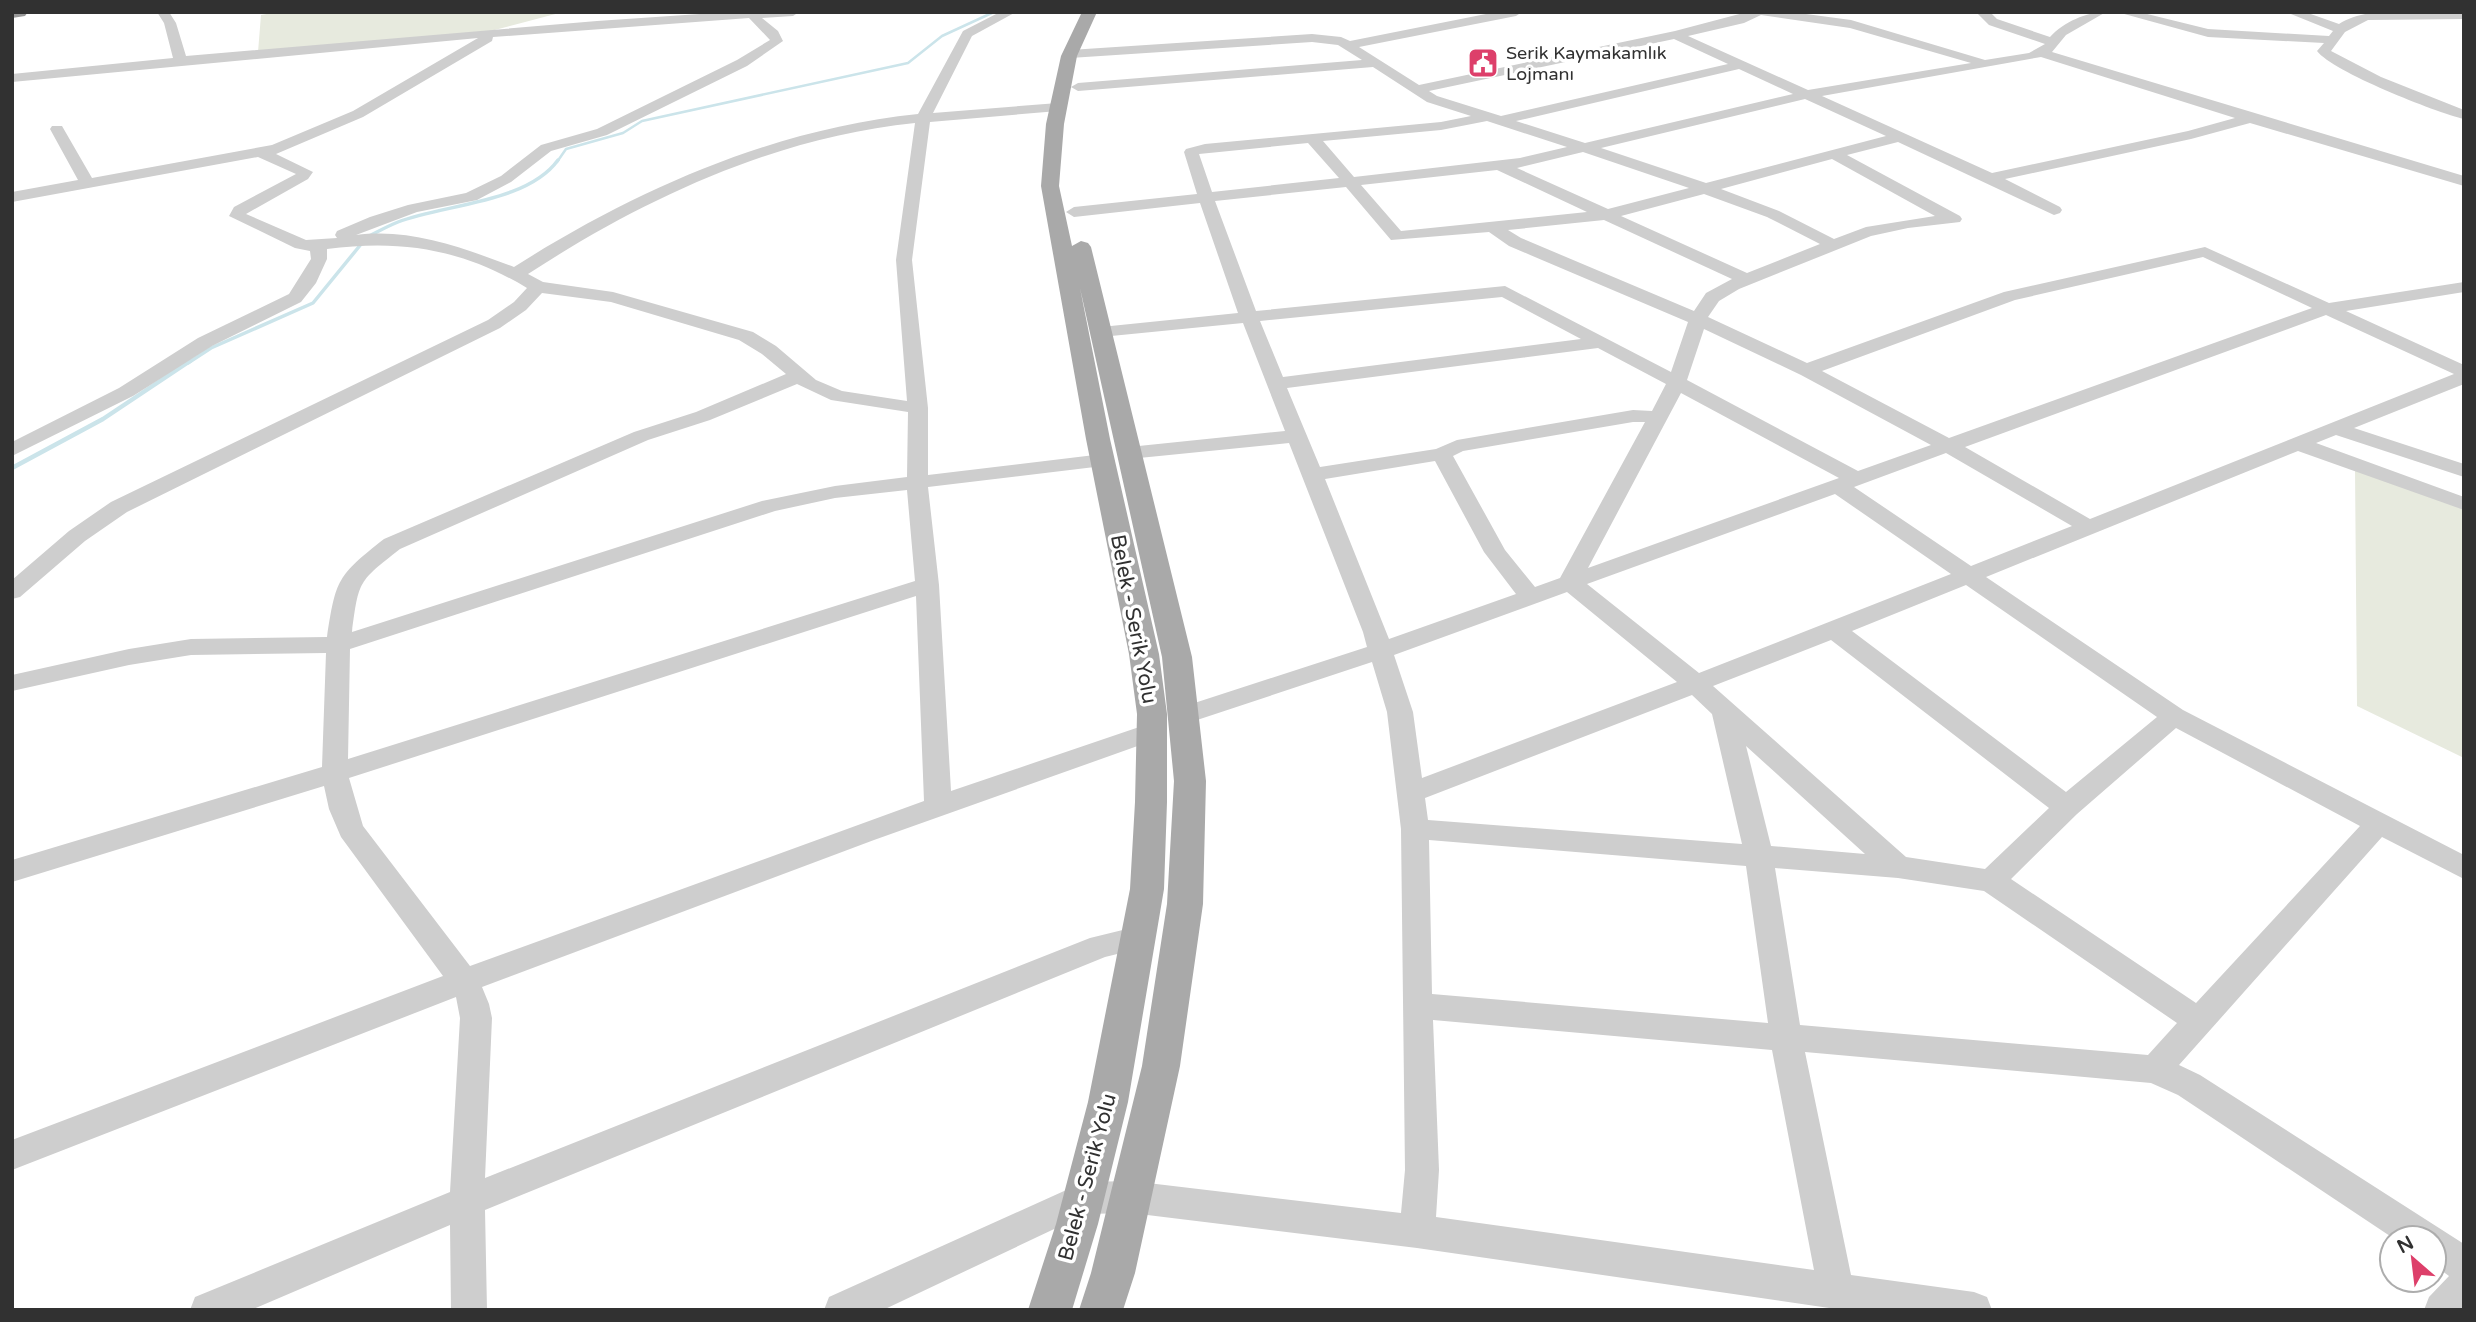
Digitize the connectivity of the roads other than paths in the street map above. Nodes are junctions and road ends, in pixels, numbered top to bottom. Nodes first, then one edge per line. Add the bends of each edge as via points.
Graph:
1 (19, 12) edge
2 (163, 12) edge
3 (575, 12) edge
4 (1010, 12) edge
5 (1090, 12) edge
6 (1105, 12) edge
7 (1516, 12) edge
8 (1760, 12) edge
9 (1853, 12) edge
10 (1982, 12) edge
11 (2100, 12) edge
12 (2123, 12) edge
13 (2292, 12) edge
14 (12, 13) edge
15 (752, 15) junction
16 (2464, 15) edge
17 (1836, 21) junction
18 (790, 27) edge
19 (493, 34) junction
20 (2338, 34) junction
21 (1675, 36) junction
22 (1348, 45) junction
23 (2047, 48) junction
24 (1077, 54) junction
25 (181, 61) junction
26 (1375, 63) junction
27 (1986, 63) junction
28 (1740, 65) junction
29 (12, 78) edge
30 (1414, 90) junction
31 (1806, 95) junction
32 (1071, 98) junction
33 (2464, 115) edge
34 (923, 118) junction
35 (2250, 118) junction
36 (1493, 119) junction
37 (57, 129) dead end
38 (1895, 138) junction
39 (1312, 139) junction
40 (1585, 149) junction
41 (262, 153) junction
42 (1835, 155) junction
43 (1500, 166) junction
44 (1990, 178) junction
45 (1350, 181) junction
46 (2464, 181) edge
47 (88, 184) junction
48 (1706, 189) junction
49 (1206, 195) junction
50 (12, 197) edge
51 (1072, 198) joint
52 (2054, 210) dead end
53 (1605, 215) junction
54 (1494, 228) junction
55 (1832, 244) junction
56 (326, 245) junction
57 (516, 274) junction
58 (1746, 279) junction
59 (538, 287) junction
60 (2464, 287) edge
61 (2329, 308) junction
62 (1250, 317) junction
63 (1699, 319) junction
64 (1101, 332) junction
65 (1601, 342) junction
66 (1806, 370) junction
67 (2464, 374) edge
68 (799, 376) junction
69 (1676, 382) junction
70 (1277, 383) junction
71 (2440, 386) junction
72 (2464, 397) edge
73 (918, 408) junction
74 (1657, 417) junction
75 (2334, 428) junction
76 (1297, 436) junction
77 (2296, 443) junction
78 (1949, 445) junction
79 (12, 450) edge
80 (1441, 454) junction
81 (1116, 456) junction
82 (2464, 471) edge
83 (1312, 475) junction
84 (1846, 481) junction
85 (917, 482) junction
86 (2464, 504) edge
87 (2087, 527) junction
88 (1969, 575) junction
89 (1569, 582) junction
90 (927, 585) junction
91 (12, 592) edge
92 (1530, 596) junction
93 (1834, 630) junction
94 (338, 645) junction
95 (1380, 650) junction
96 (12, 683) edge
97 (1696, 684) junction
98 (1724, 711) junction
99 (1185, 715) junction
100 (2174, 716) junction
101 (1151, 732) junction
102 (335, 773) junction
103 (1411, 793) junction
104 (938, 804) junction
105 (2067, 807) junction
106 (2377, 825) junction
107 (1415, 829) junction
108 (1759, 857) junction
109 (1898, 867) junction
110 (2464, 869) edge
111 (12, 871) edge
112 (1991, 881) junction
113 (1139, 938) junction
114 (464, 981) junction
115 (1417, 1006) junction
116 (2197, 1020) junction
117 (1786, 1038) junction
118 (2155, 1069) junction
119 (12, 1155) edge
120 (1131, 1197) junction
121 (1084, 1198) junction
122 (467, 1201) junction
123 (2402, 1224) edge
124 (1417, 1231) junction
125 (2448, 1254) edge
126 (2464, 1265) edge
127 (2464, 1286) edge
128 (1836, 1291) junction
129 (208, 1310) edge
130 (469, 1310) edge
131 (842, 1310) edge
132 (1050, 1310) edge
133 (1101, 1310) edge
134 (1974, 1310) edge
135 (2442, 1310) edge

1 - 14 highway
2 - 25 street
3 - 19 street
4 - 34 street via 967,34
5 - 24 main road, Belek - Serik Yolu
6 - 24 main road, Belek - Serik Yolu
7 - 22 street
8 - 17 street
8 - 21 street
9 - 17 street
10 - 23 street
11 - 23 street via 2062,32
12 - 20 street via 2208,33
13 - 20 street
15 - 18 street
15 - 18 street via 774,34
15 - 19 street
16 - 20 street via 2361,19
17 - 27 street
18 - 56 street via 732,68 602,132 546,148 506,179 471,197 376,220
19 - 25 street
19 - 41 street via 358,114
20 - 33 street via 2324,51 2328,56
21 - 28 street
21 - 30 street
22 - 24 street via 1319,37
22 - 26 street
23 - 27 street
23 - 35 street
24 - 32 main road, Belek - Serik Yolu
25 - 29 street
26 - 30 street
26 - 32 street
27 - 31 street
28 - 31 street
28 - 36 street
30 - 36 street
31 - 38 street
31 - 40 street
32 - 34 street
32 - 81 main road, Belek - Serik Yolu via 1050,186
34 - 57 street via 819,134 747,156 578,234
34 - 73 street via 904,260
35 - 44 street
35 - 46 street
36 - 39 street
36 - 40 street
37 - 47 street
38 - 42 street
38 - 44 street
39 - 45 street
39 - 49 street via 1191,152
40 - 43 street
40 - 48 street
41 - 47 street
41 - 56 street via 305,172 237,216 301,244
42 - 48 street
42 - 55 street via 1954,219 1894,225
43 - 45 street
43 - 53 street
44 - 52 street
45 - 49 street
45 - 54 street via 1397,236
47 - 50 street
48 - 53 street
48 - 55 street
49 - 51 street
49 - 62 street
51 - 64 main road, Belek - Serik Yolu
53 - 54 street
53 - 58 street
54 - 63 street via 1515,242
55 - 58 street
56 - 57 street via 394,239 442,246
56 - 79 street via 295,298 205,342 126,393
57 - 59 street
58 - 63 street via 1712,297
59 - 68 street via 613,297 730,330 757,341
59 - 91 street via 494,324 119,507
60 - 61 street
61 - 66 street via 2205,252 2010,296
61 - 67 street
61 - 78 street
62 - 64 street
62 - 65 street via 1505,291
62 - 70 street
63 - 66 street
63 - 69 street
64 - 81 main road, Belek - Serik Yolu
65 - 69 street
65 - 70 street
66 - 78 street
67 - 71 street
68 - 73 street via 838,396
68 - 94 street via 641,436 392,544 360,569 346,589
69 - 74 street
69 - 84 street
70 - 76 street
71 - 72 street
71 - 75 street
73 - 85 street
74 - 80 street via 1633,416 1471,444
74 - 89 street
75 - 77 street
75 - 82 street
76 - 81 street
76 - 83 street
77 - 86 street
77 - 87 street
78 - 84 street
78 - 87 street
80 - 83 street
80 - 92 street via 1495,552
81 - 85 street
81 - 99 main road, Belek - Serik Yolu via 1177,657
81 - 101 main road, Belek - Serik Yolu
83 - 95 street
84 - 88 street
84 - 89 street
85 - 90 street
85 - 94 street via 813,496 742,513
87 - 88 street
88 - 93 street
88 - 100 street
89 - 92 street
89 - 97 street
90 - 102 street
90 - 104 street
92 - 95 street
93 - 97 street
93 - 105 street
94 - 96 street via 191,647
94 - 102 street
95 - 99 street
95 - 103 street via 1400,712
97 - 98 street
97 - 103 street
98 - 108 street
98 - 109 street
99 - 120 main road, Belek - Serik Yolu via 1190,781 1185,904 1161,1066
100 - 105 street
100 - 106 street
101 - 104 street
101 - 113 main road, Belek - Serik Yolu via 1147,889
102 - 111 street
102 - 114 street via 351,830
103 - 107 street
104 - 114 street
105 - 112 street
106 - 110 street
106 - 116 street
107 - 108 street
107 - 115 street
108 - 109 street
108 - 117 street
109 - 112 street
112 - 116 street
113 - 121 main road, Belek - Serik Yolu via 1108,1102
113 - 122 street via 1101,946
114 - 119 street
114 - 122 street via 474,1004 477,1033
115 - 117 street
115 - 124 street via 1422,1170
116 - 118 street
117 - 118 street
117 - 128 street
118 - 123 street via 2189,1085
120 - 121 street
120 - 124 street
120 - 133 main road, Belek - Serik Yolu
121 - 131 street
121 - 132 main road, Belek - Serik Yolu
122 - 129 street
122 - 130 street
124 - 128 street
125 - 126 street
127 - 135 street
128 - 134 street

